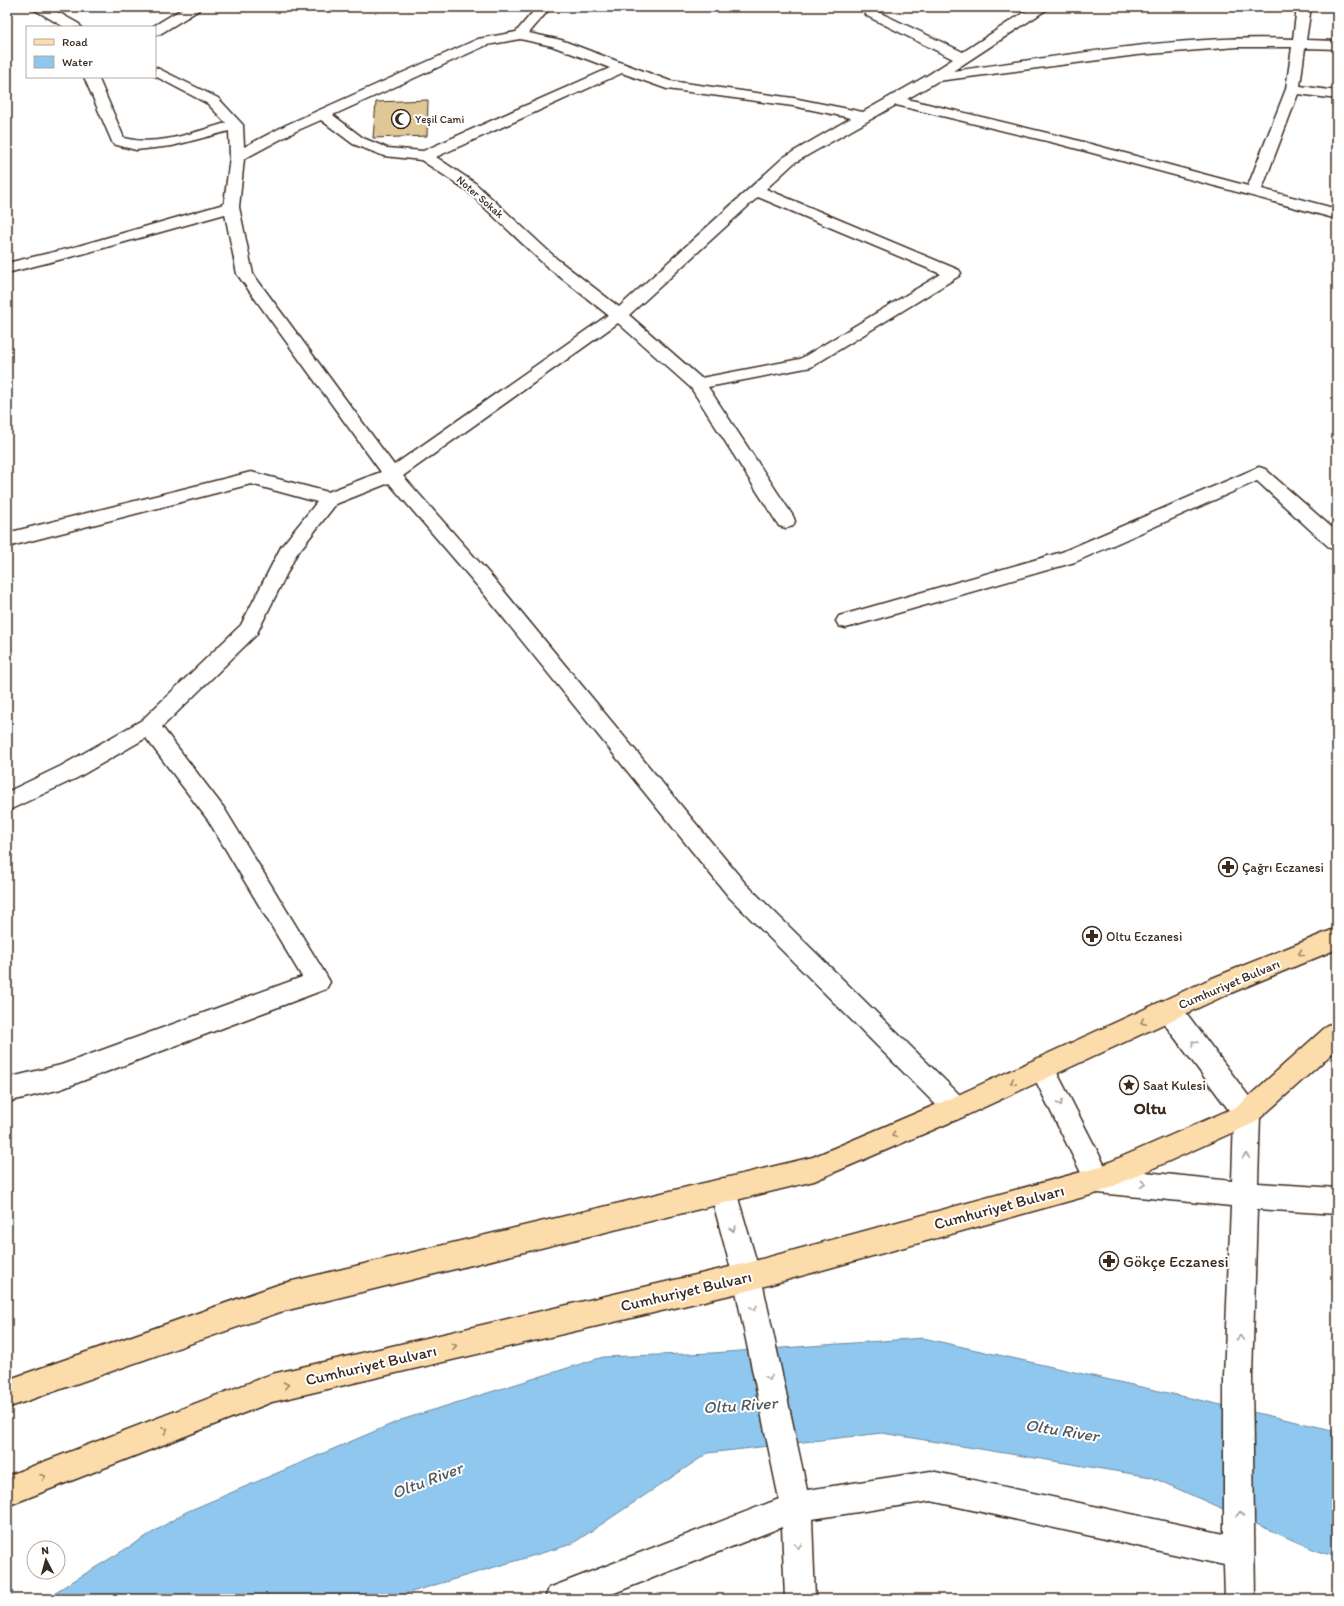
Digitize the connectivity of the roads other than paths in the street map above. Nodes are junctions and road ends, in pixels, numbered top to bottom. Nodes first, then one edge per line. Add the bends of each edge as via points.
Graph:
1 (40, 7) edge
2 (194, 7) edge
3 (544, 7) edge
4 (1041, 7) edge
5 (1304, 7) edge
6 (872, 13) dead end
7 (72, 26) edge
8 (156, 30) edge
9 (520, 35) junction
10 (1300, 42) junction
11 (1337, 45) edge
12 (963, 58) junction
13 (622, 68) junction
14 (156, 72) edge
15 (91, 78) edge
16 (933, 78) junction
17 (1293, 89) junction
18 (1337, 95) edge
19 (894, 100) junction
20 (323, 114) junction
21 (865, 116) junction
22 (236, 125) junction
23 (425, 156) junction
24 (237, 157) junction
25 (755, 190) junction
26 (1254, 191) junction
27 (231, 207) junction
28 (1337, 214) edge
29 (7, 268) edge
30 (619, 315) junction
31 (697, 384) junction
32 (392, 475) junction
33 (329, 499) junction
34 (786, 521) dead end
35 (7, 540) edge
36 (1337, 543) edge
37 (846, 621) dead end
38 (149, 726) junction
39 (7, 802) edge
40 (1337, 938) edge
41 (1169, 1010) junction
42 (1337, 1033) edge
43 (1042, 1069) junction
44 (7, 1090) edge
45 (956, 1108) junction
46 (1247, 1114) junction
47 (1098, 1180) junction
48 (723, 1191) junction
49 (1245, 1194) junction
50 (1337, 1201) edge
51 (747, 1276) junction
52 (7, 1394) edge
53 (7, 1491) edge
54 (796, 1507) junction
55 (1240, 1554) junction
56 (560, 1599) edge
57 (800, 1599) edge
58 (1240, 1599) edge

1 - 7 street
2 - 8 street
3 - 9 street
4 - 12 street
5 - 10 street
6 - 12 street
9 - 13 street via 556,43
9 - 20 street via 483,42
10 - 11 street
10 - 16 street via 1185,46
10 - 17 street
12 - 16 street
13 - 21 street via 667,85 794,102
13 - 23 street
14 - 22 street via 213,100
15 - 22 street via 118,141 136,146 172,142
16 - 19 street
17 - 18 street
17 - 26 street
19 - 21 street
19 - 26 street
20 - 23 street, Noter Sokak via 358,141 384,152
20 - 24 street
21 - 25 street via 789,160
22 - 24 street
23 - 30 street, Noter Sokak via 470,186 551,262
24 - 27 street
25 - 30 street
25 - 31 street via 953,273 805,363
26 - 28 street
27 - 29 street
27 - 32 street via 245,274
30 - 31 street, Noter Sokak
30 - 32 street
31 - 34 street, Noter Sokak
32 - 33 street
32 - 45 street via 487,584 737,890
33 - 35 street via 251,478
33 - 38 street via 288,552 249,630
36 - 37 street via 1259,473 1068,558
38 - 39 street via 69,772
38 - 44 street via 216,814 318,982 61,1076
40 -> 41 main road, Cumhuriyet Bulvarı
41 -> 43 main road, Cumhuriyet Bulvarı
46 -> 41 street
42 - 46 main road, Cumhuriyet Bulvarı
43 -> 45 main road, Cumhuriyet Bulvarı
43 -> 47 street
45 -> 48 main road, Cumhuriyet Bulvarı via 814,1169
46 - 47 main road, Cumhuriyet Bulvarı
49 -> 46 street
47 -> 49 street
47 - 51 main road, Cumhuriyet Bulvarı
48 -> 51 street
48 - 52 main road, Cumhuriyet Bulvarı via 280,1298
49 - 50 street
55 -> 49 street via 1238,1377
53 -> 51 main road, Cumhuriyet Bulvarı via 272,1388
51 -> 54 street
54 - 55 street via 931,1486
54 - 56 street
54 -> 57 street
55 - 58 street

